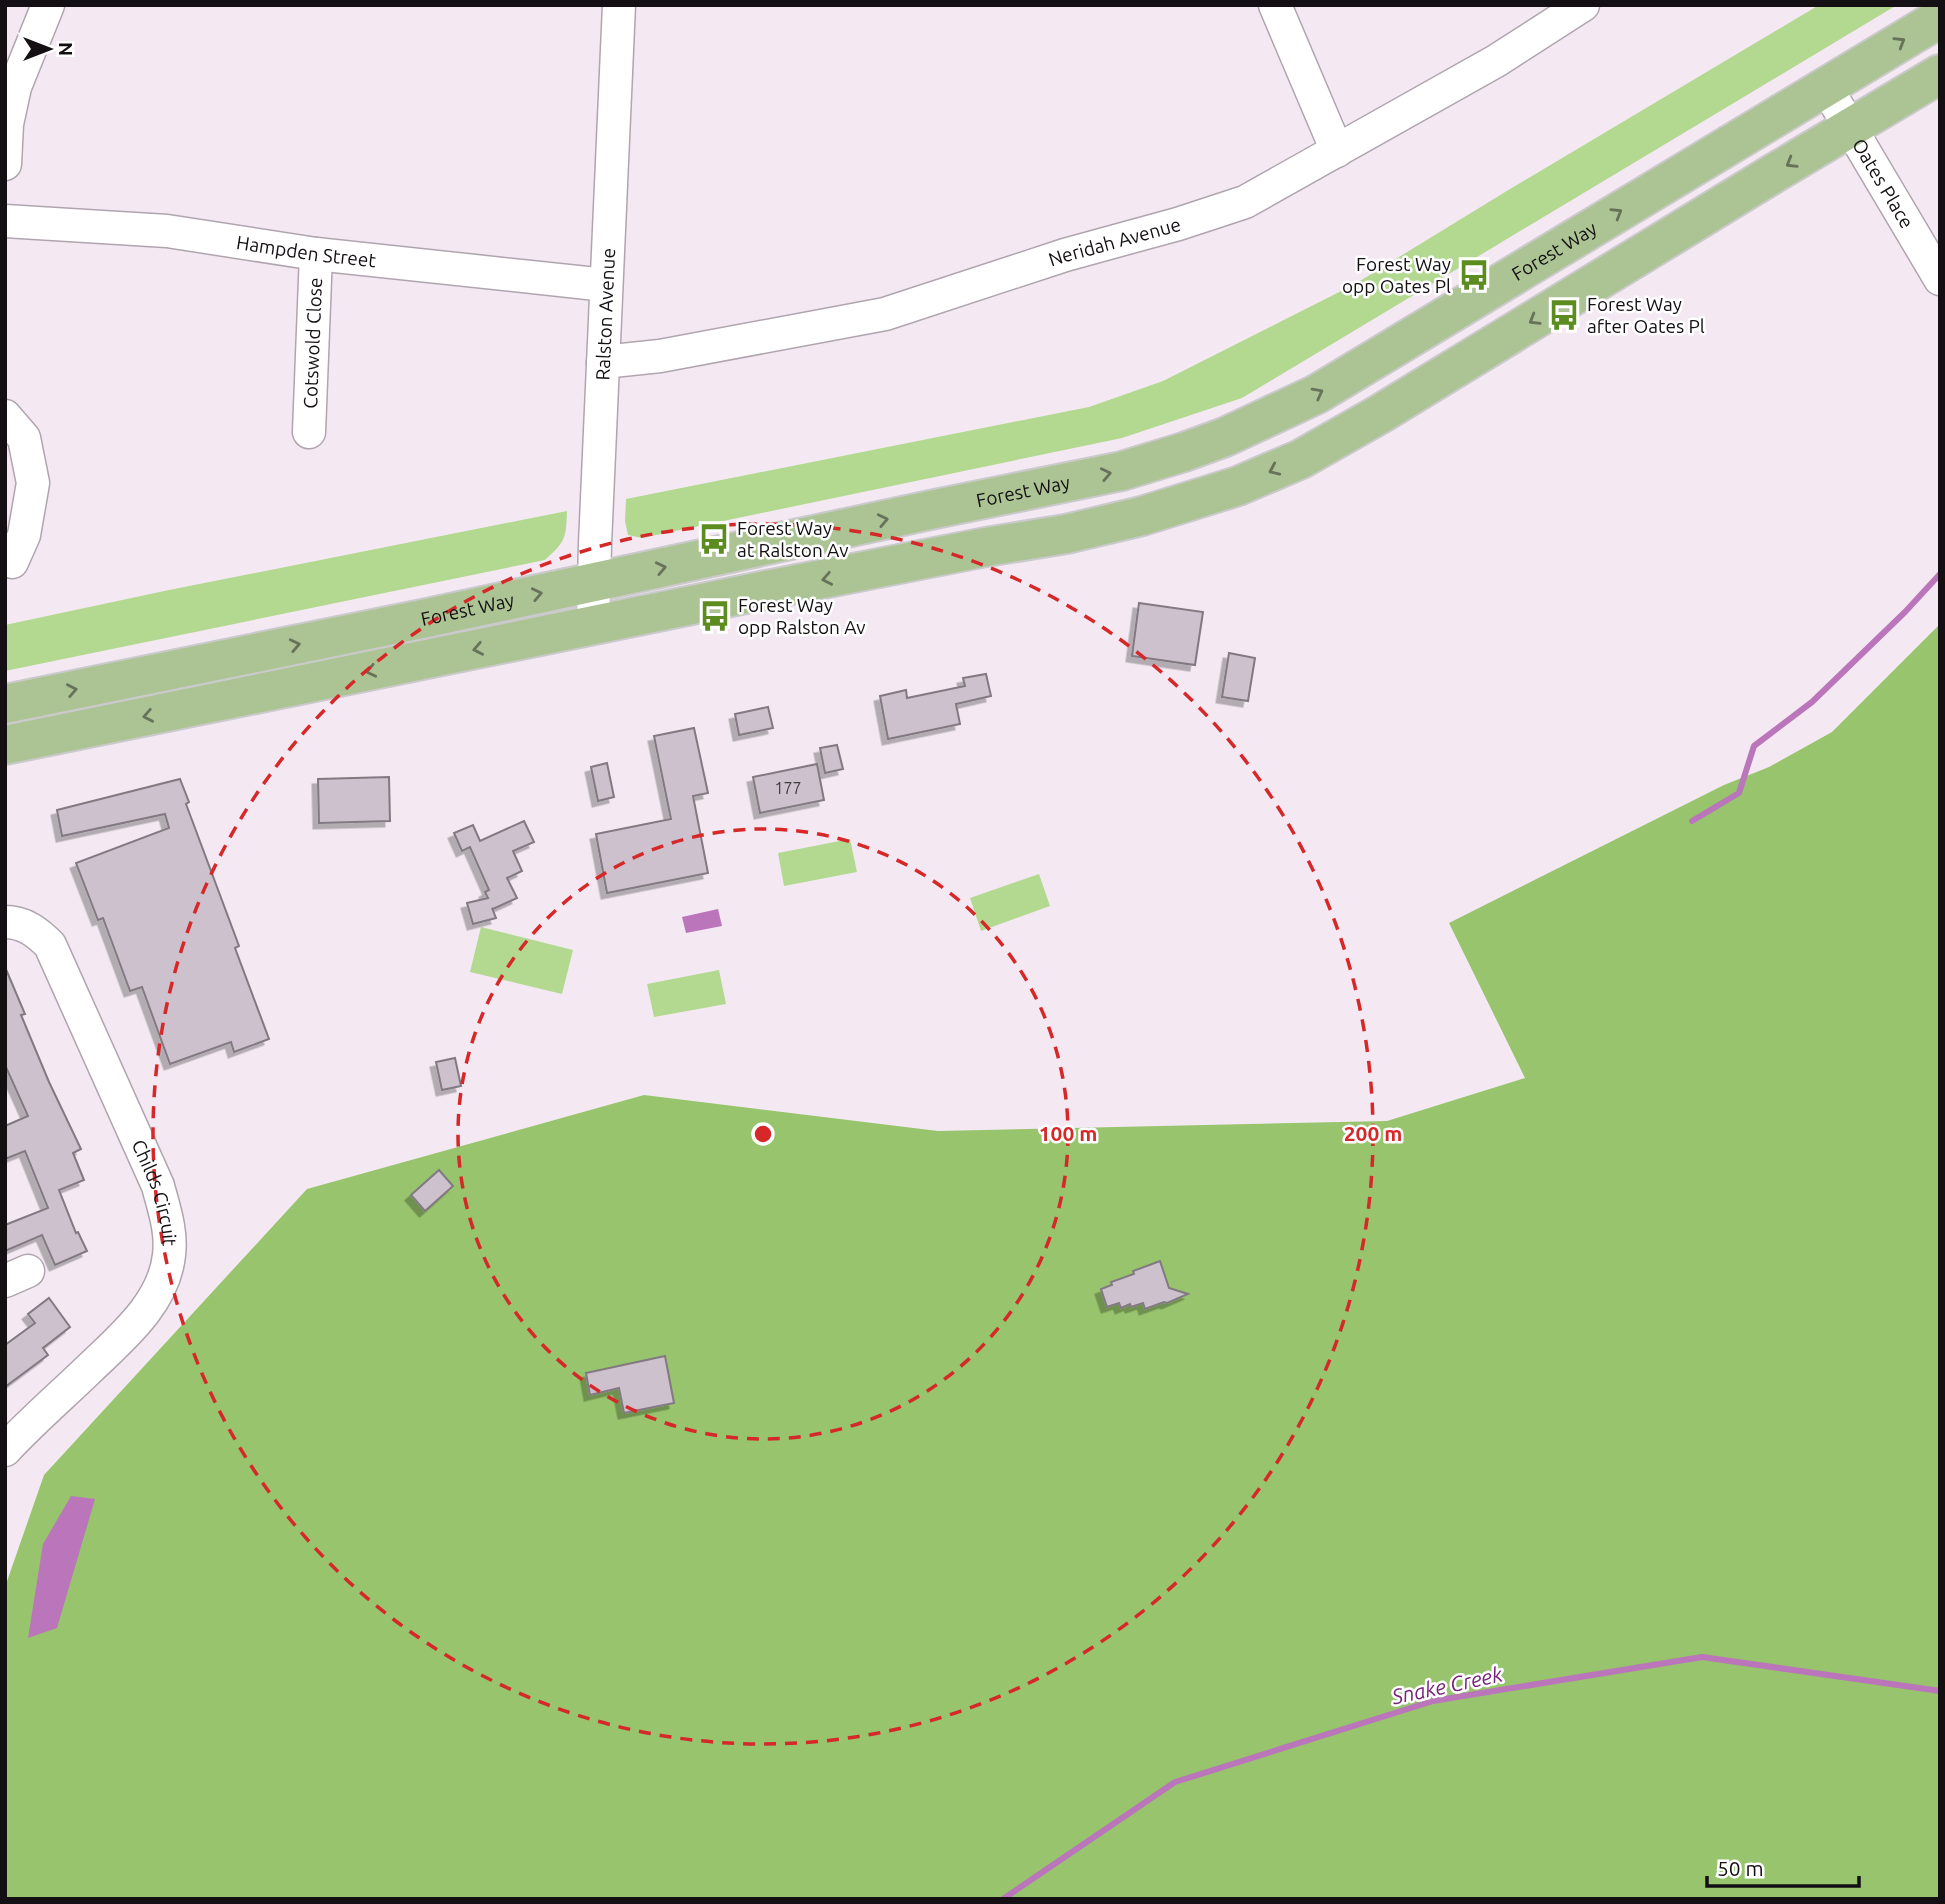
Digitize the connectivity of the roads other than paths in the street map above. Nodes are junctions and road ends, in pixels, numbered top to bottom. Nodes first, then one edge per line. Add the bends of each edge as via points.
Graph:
1 (48, 5) edge
2 (619, 5) edge
3 (1275, 5) edge
4 (1583, 5) edge
5 (1940, 18) edge
6 (1940, 75) edge
7 (1826, 87) junction
8 (1849, 128) junction
9 (1337, 151) junction
10 (5, 164) edge
11 (5, 221) edge
12 (316, 254) junction
13 (1940, 279) edge
14 (606, 285) junction
15 (603, 362) junction
16 (5, 416) edge
17 (309, 432) dead end
18 (12, 562) dead end
19 (594, 582) junction
20 (593, 626) junction
21 (5, 704) edge
22 (5, 745) edge
23 (5, 922) edge
24 (7, 1443) edge

1 - 10 street via 15,87
2 - 14 street, Ralston Avenue
3 - 9 street
4 - 9 street, Neridah Avenue via 1496,61
7 -> 5 main road, Forest Way
6 - 8 main road
7 - 8 street, Oates Place
19 -> 7 main road, Forest Way via 1122,471 1225,437 1317,394
8 - 13 street, Oates Place
8 -> 20 main road via 1381,414 1238,486 1066,534
9 - 15 street, Neridah Avenue via 1245,202 885,314 660,356
11 - 12 street, Hampden Street via 167,231
12 - 14 street, Hampden Street
12 - 17 street, Cotswold Close
14 - 15 street, Ralston Avenue
15 - 19 street, Ralston Avenue
16 - 18 street via 24,439 33,483 24,536
19 - 20 street, Ralston Avenue
21 -> 19 main road, Forest Way
20 -> 22 main road
23 - 24 street, Childs Circuit via 35,930 50,945 158,1186 169,1224 169,1256 153,1300 133,1327

